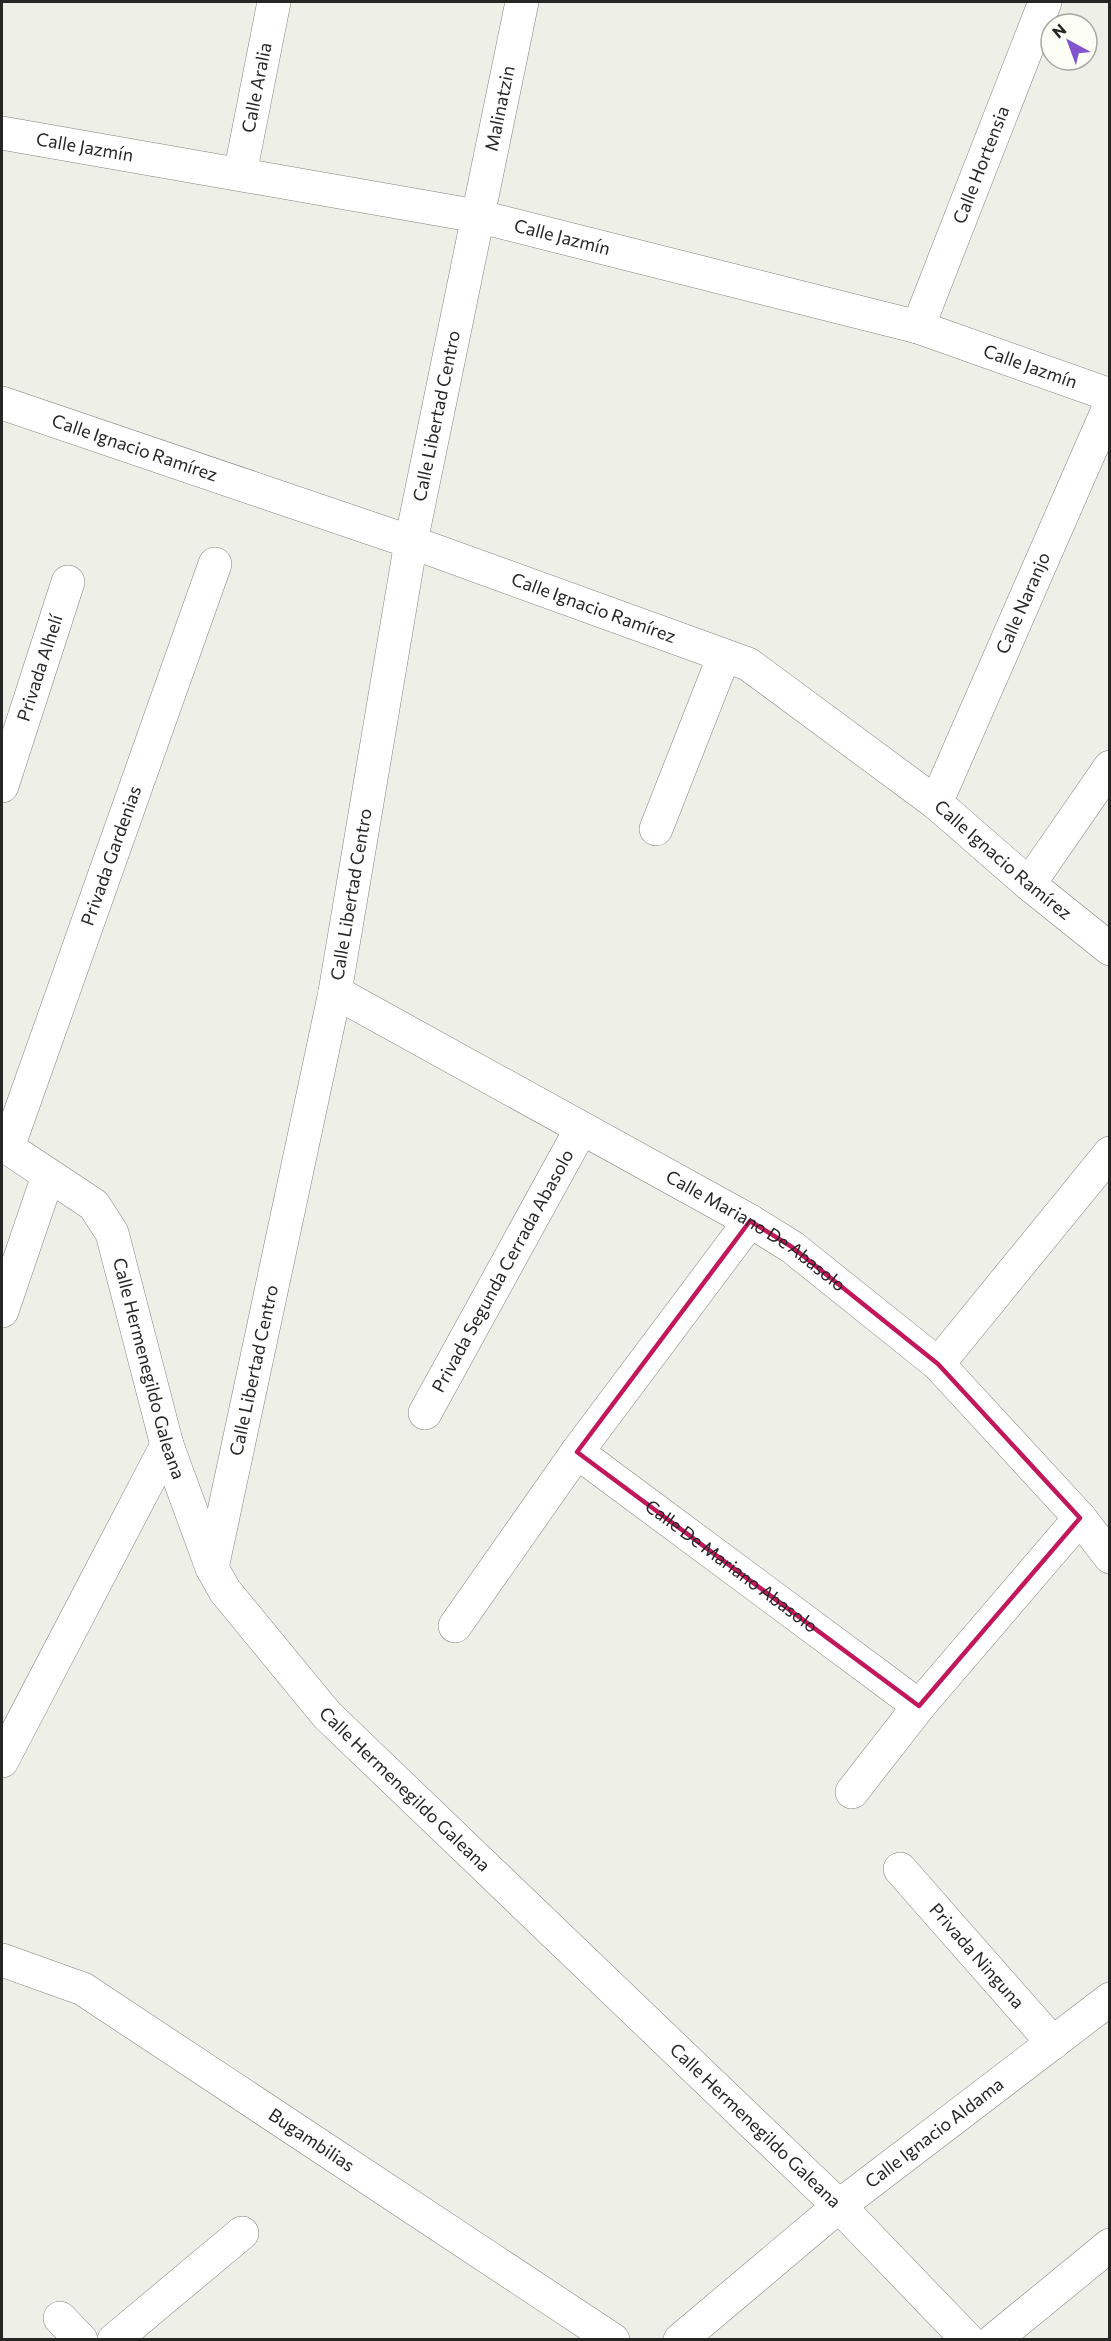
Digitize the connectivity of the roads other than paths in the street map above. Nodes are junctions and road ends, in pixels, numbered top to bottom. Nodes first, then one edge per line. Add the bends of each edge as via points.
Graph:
1 (274, 2) edge
2 (522, 2) edge
3 (1045, 2) edge
4 (2, 133) edge
5 (240, 174) junction
6 (477, 216) junction
7 (918, 327) junction
8 (1110, 395) edge
9 (2, 403) edge
10 (1110, 405) edge
11 (411, 542) junction
12 (215, 564) dead end
13 (68, 582) dead end
14 (724, 656) junction
15 (1110, 767) edge
16 (2, 786) edge
17 (936, 803) junction
18 (656, 829) dead end
19 (1029, 884) junction
20 (1110, 949) edge
21 (335, 992) junction
22 (581, 1129) junction
23 (5, 1146) edge
24 (1110, 1153) edge
25 (48, 1176) junction
26 (750, 1221) junction
27 (2, 1311) edge
28 (938, 1364) junction
29 (425, 1413) dead end
30 (166, 1445) junction
31 (577, 1452) junction
32 (1080, 1518) junction
33 (1110, 1557) edge
34 (212, 1568) junction
35 (455, 1626) dead end
36 (919, 1706) junction
37 (2, 1761) edge
38 (852, 1792) dead end
39 (900, 1869) dead end
40 (2, 1960) edge
41 (1110, 1999) edge
42 (1053, 2043) junction
43 (839, 2206) junction
44 (242, 2234) dead end
45 (1110, 2245) edge
46 (114, 2340) edge
47 (613, 2340) edge
48 (680, 2340) edge
49 (968, 2340) edge
50 (994, 2340) edge

1 - 5 street, Calle Aralia
2 - 6 street, Malinatzin
3 - 7 street, Calle Hortensia
4 - 5 street, Calle Jazmín
5 - 6 street, Calle Jazmín
6 - 7 street, Calle Jazmín
6 - 11 street, Calle Libertad Centro
7 - 8 street, Calle Jazmín
9 - 11 street, Calle Ignacio Ramírez
10 - 17 street, Calle Naranjo
11 - 14 street, Calle Ignacio Ramírez
11 - 21 street, Calle Libertad Centro
12 - 23 street, Privada Gardenias
13 - 16 street, Privada Alhelí
14 - 17 street, Calle Ignacio Ramírez via 748,664
14 - 18 street
15 - 19 street
17 - 19 street, Calle Ignacio Ramírez
19 - 20 street, Calle Ignacio Ramírez
21 - 22 street, Calle Mariano De Abasolo
21 - 34 street, Calle Libertad Centro
22 - 26 street, Calle Mariano De Abasolo
22 - 29 street, Privada Segunda Cerrada Abasolo
23 - 25 street, Calle Hermenegildo Galeana
24 - 28 street
25 - 27 street
25 - 30 street, Calle Hermenegildo Galeana via 94,1205 112,1233
26 - 28 street, Calle Mariano De Abasolo via 792,1247
26 - 31 street
28 - 32 street, Calle Mariano De Abasolo
30 - 34 street, Calle Hermenegildo Galeana
30 - 37 street
31 - 35 street
31 - 36 street, Calle De Mariano Abasolo
32 - 33 street, Calle Mariano De Abasolo
32 - 36 street
34 - 43 street, Calle Hermenegildo Galeana via 225,1591 327,1715
36 - 38 street
39 - 42 street, Privada Ninguna
40 - 47 street, Bugambilias via 83,1989
41 - 42 street, Calle Ignacio Aldama
42 - 43 street, Calle Ignacio Aldama
43 - 48 street, Calle Ignacio Aldama
43 - 49 street, Calle Hermenegildo Galeana
44 - 46 street
45 - 50 street

